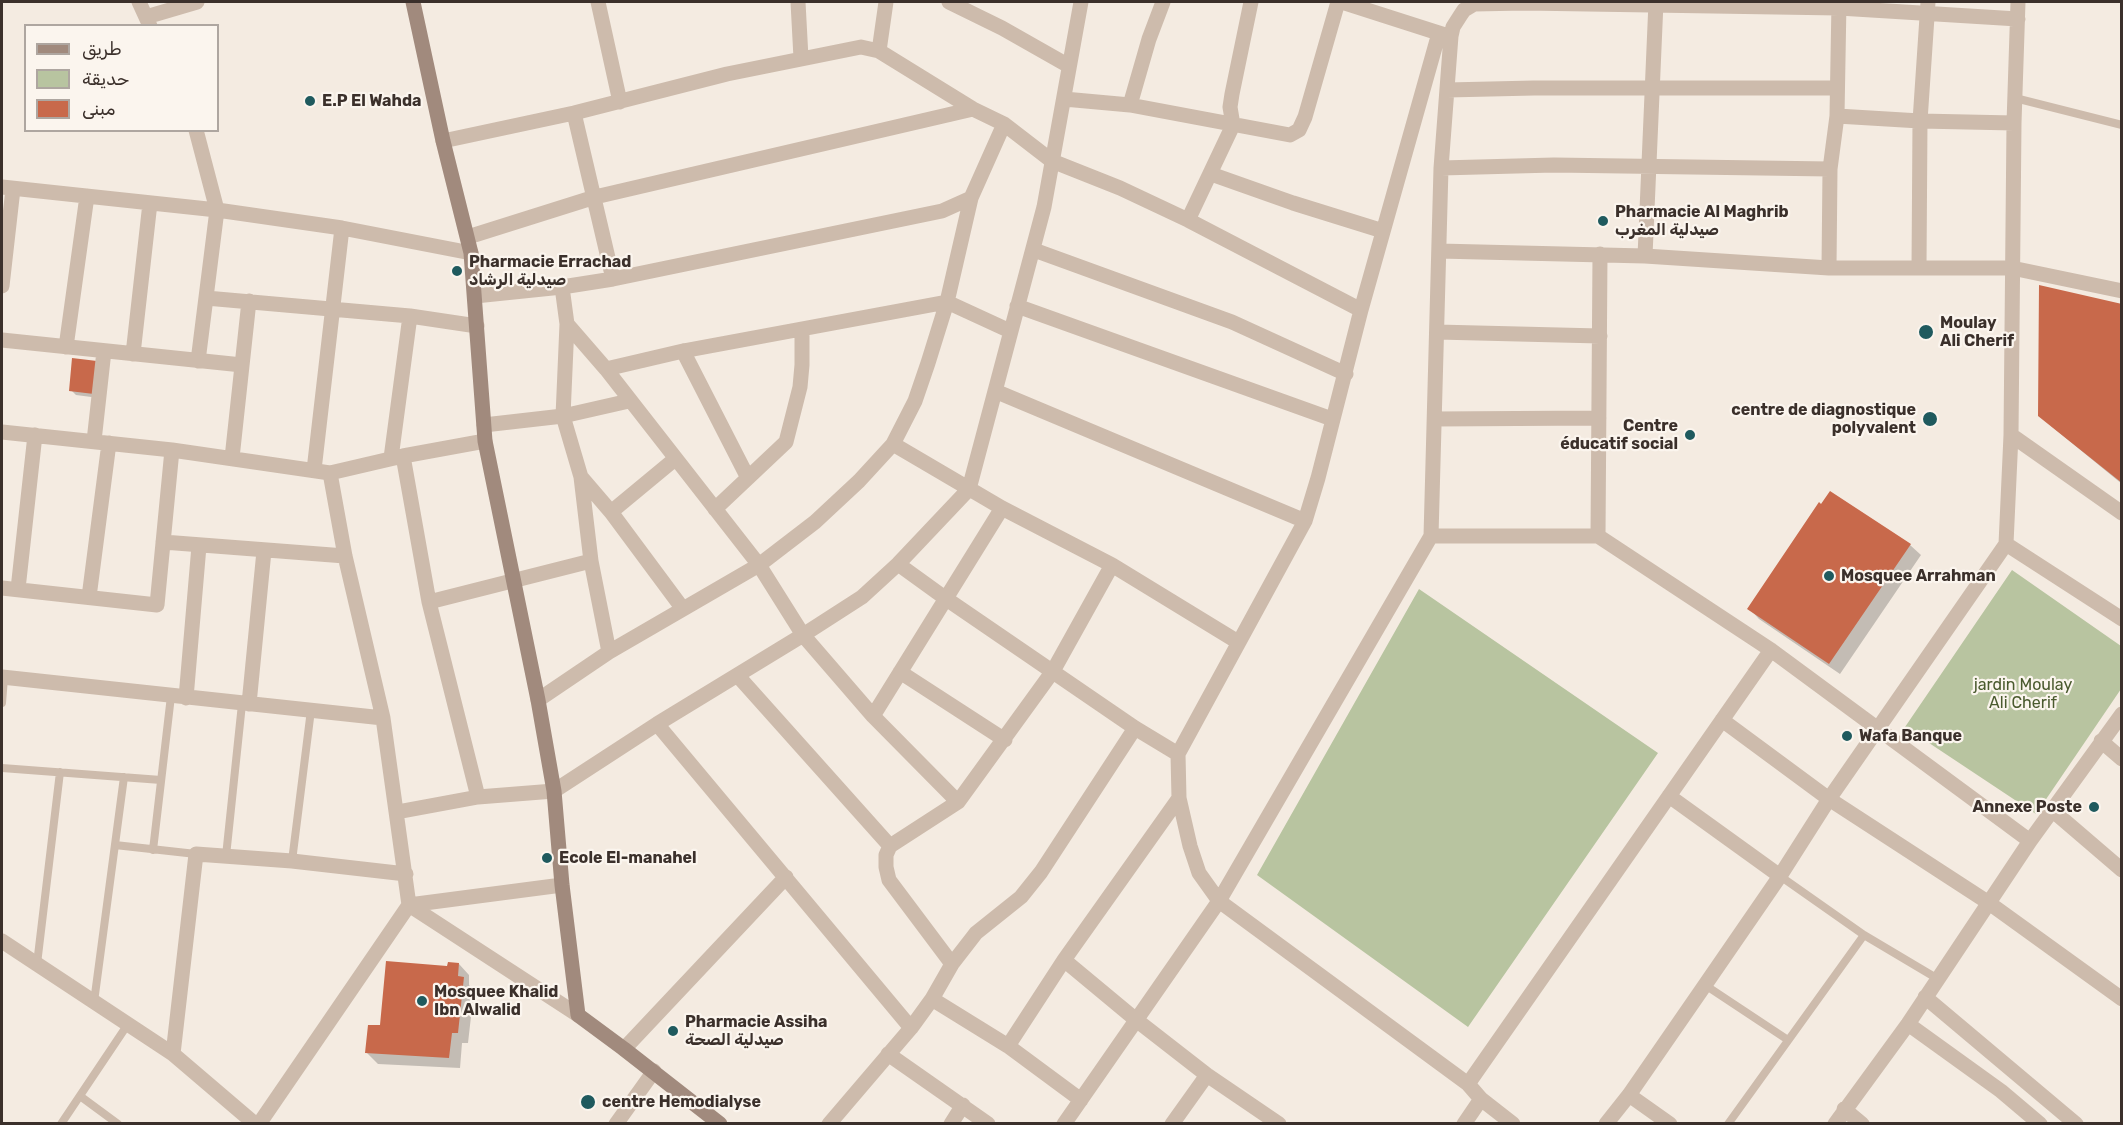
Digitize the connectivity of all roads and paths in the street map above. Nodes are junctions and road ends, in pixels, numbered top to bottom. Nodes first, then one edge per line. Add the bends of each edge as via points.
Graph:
1 (139, 2) edge
2 (197, 2) edge
3 (413, 2) edge
4 (597, 2) edge
5 (798, 2) edge
6 (886, 2) edge
7 (949, 2) edge
8 (1081, 2) edge
9 (1163, 2) edge
10 (1251, 2) edge
11 (1340, 2) edge
12 (1525, 2) edge
13 (2018, 2) edge
14 (1656, 4) edge
15 (1839, 5) edge
16 (1927, 8) edge
17 (2018, 19) junction
18 (148, 21) edge
19 (1445, 35) junction
20 (879, 51) junction
21 (801, 58) junction
22 (1070, 66) junction
23 (1652, 88) junction
24 (1837, 88) junction
25 (1447, 90) junction
26 (2015, 98) junction
27 (1064, 99) junction
28 (620, 102) junction
29 (1130, 105) junction
30 (973, 109) junction
31 (574, 113) junction
32 (1837, 116) junction
33 (1920, 121) junction
34 (2014, 123) junction
35 (1004, 124) junction
36 (1233, 125) junction
37 (2121, 125) edge
38 (197, 132) edge
39 (443, 141) junction
40 (1052, 161) junction
41 (1648, 167) junction
42 (1441, 168) junction
43 (1830, 169) junction
44 (1211, 174) junction
45 (7, 188) edge
46 (87, 196) junction
47 (595, 197) junction
48 (971, 198) junction
49 (150, 203) junction
50 (217, 210) junction
51 (1188, 220) junction
52 (342, 228) junction
53 (1383, 231) junction
54 (468, 237) junction
55 (1034, 250) junction
56 (1439, 251) junction
57 (471, 253) junction
58 (1600, 254) junction
59 (1645, 256) junction
60 (1829, 268) junction
61 (1919, 268) junction
62 (2012, 268) junction
63 (613, 279) junction
64 (2, 286) edge
65 (562, 287) junction
66 (2121, 291) edge
67 (475, 296) junction
68 (206, 298) junction
69 (249, 301) junction
70 (946, 302) junction
71 (1017, 306) junction
72 (332, 310) junction
73 (1360, 310) junction
74 (410, 316) junction
75 (567, 324) junction
76 (477, 326) junction
77 (802, 329) junction
78 (1010, 332) junction
79 (1437, 332) junction
80 (1600, 336) junction
81 (2, 340) edge
82 (66, 347) junction
83 (104, 351) junction
84 (683, 351) junction
85 (133, 354) junction
86 (198, 361) junction
87 (242, 365) junction
88 (606, 369) junction
89 (1346, 374) junction
90 (995, 391) junction
91 (629, 401) junction
92 (563, 416) junction
93 (1332, 418) junction
94 (1599, 418) junction
95 (1435, 419) junction
96 (484, 425) junction
97 (2, 432) edge
98 (35, 435) junction
99 (2011, 435) junction
100 (485, 441) junction
101 (101, 442) junction
102 (893, 444) junction
103 (172, 450) junction
104 (397, 457) junction
105 (232, 459) junction
106 (675, 459) junction
107 (314, 470) junction
108 (330, 472) junction
109 (581, 477) junction
110 (748, 478) junction
111 (969, 489) junction
112 (1002, 508) junction
113 (715, 509) junction
114 (611, 512) junction
115 (2121, 513) edge
116 (1305, 521) junction
117 (1431, 536) junction
118 (1598, 536) junction
119 (163, 542) junction
120 (2006, 544) junction
121 (199, 546) junction
122 (264, 551) junction
123 (345, 556) junction
124 (591, 561) junction
125 (898, 564) junction
126 (759, 565) junction
127 (1112, 566) junction
128 (513, 581) junction
129 (2, 588) edge
130 (18, 590) junction
131 (89, 597) junction
132 (945, 598) junction
133 (429, 602) junction
134 (683, 609) junction
135 (2121, 619) edge
136 (803, 635) junction
137 (1238, 642) junction
138 (1771, 650) junction
139 (609, 652) junction
140 (1053, 671) junction
141 (900, 672) junction
142 (738, 676) junction
143 (3, 678) edge
144 (179, 697) junction
145 (538, 700) junction
146 (2, 703) edge
147 (245, 704) junction
148 (311, 710) junction
149 (2121, 714) edge
150 (873, 716) junction
151 (383, 718) junction
152 (1722, 720) junction
153 (657, 724) junction
154 (1135, 728) junction
155 (1879, 730) junction
156 (1005, 740) junction
157 (2102, 741) junction
158 (1178, 754) junction
159 (2121, 759) edge
160 (2, 768) edge
161 (60, 772) junction
162 (124, 777) junction
163 (161, 780) junction
164 (554, 791) junction
165 (1669, 796) junction
166 (478, 797) junction
167 (1179, 798) junction
168 (1829, 799) junction
169 (958, 802) junction
170 (2052, 810) junction
171 (397, 812) junction
172 (2030, 841) junction
173 (115, 845) junction
174 (890, 846) junction
175 (153, 849) junction
176 (196, 854) junction
177 (226, 856) junction
178 (292, 861) junction
179 (2121, 870) edge
180 (406, 874) junction
181 (1780, 876) junction
182 (786, 877) junction
183 (562, 885) junction
184 (1219, 902) junction
185 (1989, 903) junction
186 (409, 905) junction
187 (1864, 934) junction
188 (2, 941) edge
189 (1064, 960) junction
190 (37, 964) junction
191 (952, 964) junction
192 (1938, 979) junction
193 (1705, 985) junction
194 (1925, 997) junction
195 (932, 999) junction
196 (2121, 999) edge
197 (94, 1002) junction
198 (578, 1015) junction
199 (1135, 1019) junction
200 (128, 1024) junction
201 (1908, 1024) junction
202 (911, 1028) junction
203 (1788, 1040) junction
204 (1008, 1046) junction
205 (624, 1049) junction
206 (173, 1054) junction
207 (888, 1054) junction
208 (2014, 1070) junction
209 (654, 1071) junction
210 (1207, 1075) junction
211 (1468, 1084) junction
212 (2001, 1091) junction
213 (1629, 1095) junction
214 (80, 1096) junction
215 (1481, 1099) junction
216 (1081, 1100) junction
217 (963, 1104) junction
218 (1844, 1109) junction
219 (1274, 1122) edge
220 (61, 1124) edge
221 (118, 1124) edge
222 (257, 1124) edge
223 (616, 1124) edge
224 (720, 1124) edge
225 (830, 1124) edge
226 (951, 1124) edge
227 (988, 1124) edge
228 (1064, 1124) edge
229 (1172, 1124) edge
230 (1464, 1124) edge
231 (1513, 1124) edge
232 (1606, 1124) edge
233 (1670, 1124) edge
234 (1728, 1124) edge
235 (1835, 1124) edge
236 (1862, 1124) edge
237 (2040, 1124) edge
238 (2076, 1124) edge

1 - 18 street
2 - 18 street
3 - 39 main road
4 - 28 street
5 - 21 street
6 - 20 street
7 - 22 street
8 - 22 street
9 - 29 street
10 - 36 street via 1230,107
11 - 19 street
11 - 36 street via 1299,130 1290,135
12 - 14 street
12 - 19 street via 1474,4 1464,10
13 - 17 street
14 - 15 street
14 - 23 street
15 - 16 street
15 - 24 street
16 - 17 street
16 - 33 street
17 - 26 street
19 - 25 street
19 - 53 street
20 - 21 street via 861,46
20 - 30 street
21 - 28 street
22 - 27 street
23 - 24 street
23 - 25 street
23 - 41 street
24 - 32 street
25 - 42 street
26 - 34 street
26 - 37 lane
27 - 29 street
27 - 40 street
28 - 31 street
29 - 36 street
30 - 35 street
30 - 47 street
31 - 39 street
31 - 47 street
32 - 33 street
32 - 43 street
33 - 34 street
33 - 61 street
34 - 62 street
35 - 40 street
35 - 48 street
36 - 44 street
38 - 50 street
39 - 54 main road
40 - 51 street
40 - 55 street
41 - 42 street
41 - 43 street
41 - 59 street
42 - 56 street
43 - 60 street
44 - 51 street
44 - 53 street
45 - 46 street
45 - 64 street
46 - 49 street
46 - 82 street
47 - 54 street
47 - 63 street
48 - 63 street via 942,211
48 - 70 street
49 - 50 street
49 - 85 street
50 - 52 street
50 - 68 street
51 - 73 street
52 - 57 street
52 - 72 street
53 - 73 street
54 - 57 main road
55 - 71 street
55 - 89 street via 1233,322
56 - 58 street
56 - 79 street
57 - 67 main road
58 - 59 street
58 - 80 street
59 - 60 street
60 - 61 street
61 - 62 street
62 - 66 street
62 - 99 street
63 - 65 street
65 - 67 street
65 - 75 street
67 - 76 main road
68 - 69 street
68 - 86 street
69 - 72 street
69 - 87 street
70 - 77 street
70 - 78 street
70 - 102 street via 915,401
71 - 78 street
71 - 93 street
72 - 74 street
72 - 107 street
73 - 89 street
74 - 76 street
74 - 104 street
75 - 88 street
75 - 92 street
76 - 96 main road
77 - 84 street
77 - 110 street via 800,387 790,432 781,448
78 - 90 street
79 - 80 street
79 - 95 street
80 - 94 street
81 - 82 street
82 - 83 street
83 - 85 street
83 - 101 street
84 - 88 street
84 - 110 street
85 - 86 street
86 - 87 street
87 - 105 street
88 - 91 street
89 - 93 street
90 - 111 street
90 - 116 street
91 - 92 street
91 - 106 street
92 - 96 street
92 - 109 street
93 - 116 street
94 - 95 street
94 - 118 street
95 - 117 street
96 - 100 main road
97 - 98 street
98 - 101 street
98 - 130 street
99 - 115 street
99 - 120 street
100 - 104 street
100 - 128 main road
101 - 103 street
101 - 131 street
102 - 111 street
102 - 126 street via 815,522
103 - 105 street
103 - 119 street
104 - 108 street
104 - 133 street
105 - 107 street
106 - 113 street
106 - 114 street
107 - 108 street
108 - 123 street
109 - 114 street
109 - 124 street
110 - 113 street
111 - 112 street
111 - 125 street
112 - 127 street
112 - 132 street
113 - 126 street
114 - 134 street
116 - 137 street
117 - 118 street
117 - 184 street
118 - 138 street
119 - 121 street
119 - 131 street via 157,605
120 - 135 street
120 - 155 street
121 - 122 street
121 - 144 street
122 - 123 street
122 - 147 street
123 - 151 street
124 - 128 street
124 - 139 street
125 - 132 street
125 - 136 street via 862,597
126 - 134 street
126 - 136 street
127 - 137 street
127 - 140 street
128 - 133 street
128 - 145 main road
129 - 130 street
130 - 131 street
132 - 140 street
132 - 141 street
133 - 166 street
134 - 139 street
136 - 142 street
136 - 150 street
137 - 158 street
138 - 152 street
138 - 155 street
139 - 145 street
140 - 154 street
140 - 156 street
141 - 150 street
141 - 156 street
142 - 153 street
142 - 174 street
143 - 144 street
143 - 146 lane
144 - 147 street
144 - 163 lane
145 - 164 main road
147 - 148 street
147 - 177 lane
148 - 151 street
148 - 178 lane
149 - 157 street
150 - 169 street
151 - 171 street
152 - 165 street
152 - 168 street
153 - 164 street
153 - 182 street
154 - 158 street
154 - 191 street via 1022,897 976,933
155 - 168 street
155 - 172 street
156 - 169 street
157 - 159 street
157 - 170 street
158 - 167 street
160 - 161 lane
161 - 162 lane
161 - 190 lane
162 - 163 lane
162 - 173 lane
163 - 175 lane
164 - 166 street
164 - 183 main road
165 - 181 street
165 - 211 street
166 - 171 street
167 - 184 street via 1199,873
167 - 189 street
168 - 181 street
168 - 185 street
169 - 174 street
170 - 172 street
170 - 179 street
171 - 180 street
172 - 185 street
173 - 175 lane
173 - 197 lane
174 - 191 street via 886,855 889,880
175 - 176 lane
176 - 177 street
176 - 206 street
177 - 178 street
178 - 180 street
180 - 186 street
181 - 187 lane
181 - 193 street
182 - 202 street
182 - 205 street
183 - 186 street
183 - 198 main road
184 - 199 street
184 - 211 street
185 - 192 street
185 - 196 street
186 - 198 street
186 - 222 street
187 - 192 lane
187 - 203 lane
188 - 190 street
189 - 199 street
189 - 204 street
190 - 197 street
191 - 195 street
192 - 194 street
193 - 203 lane
193 - 213 street
194 - 201 street
194 - 208 street
195 - 202 street
195 - 204 street
197 - 200 street
198 - 205 main road
199 - 210 street
199 - 216 street
200 - 206 street
200 - 214 lane
201 - 212 street
201 - 218 street
202 - 207 street
203 - 234 lane
204 - 216 street
205 - 209 main road
206 - 222 street
207 - 217 street
207 - 225 street
208 - 212 street
208 - 238 street
209 - 223 street
209 - 224 main road
210 - 219 street
210 - 229 street
211 - 215 street
212 - 237 street
213 - 232 street
213 - 233 street
214 - 220 lane
214 - 221 lane
215 - 230 street
215 - 231 street
216 - 228 street
217 - 226 street
217 - 227 street
218 - 235 street
218 - 236 street

